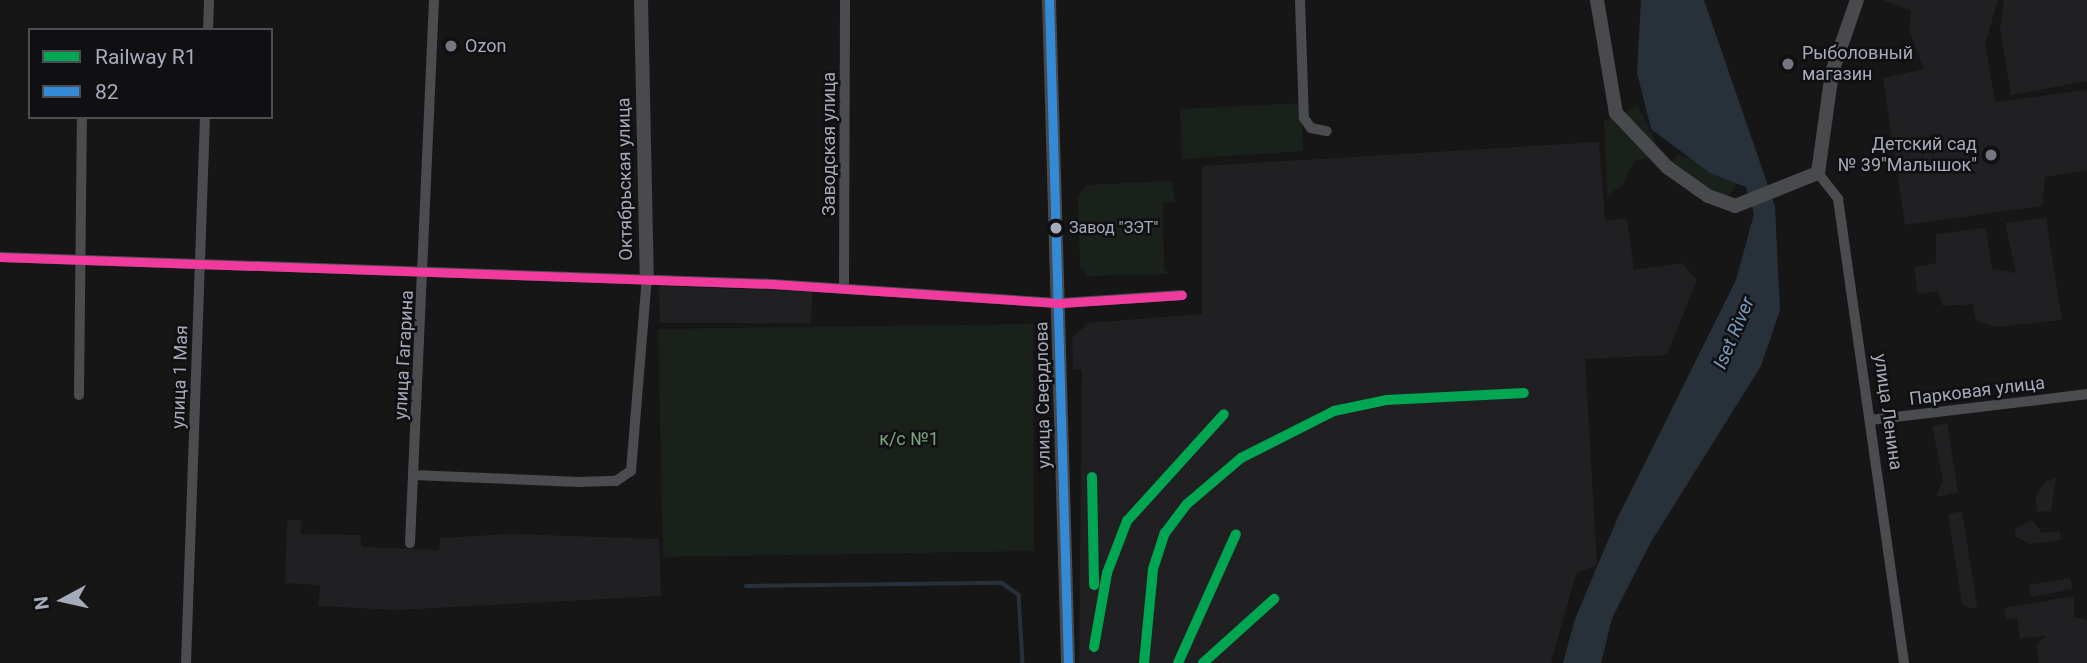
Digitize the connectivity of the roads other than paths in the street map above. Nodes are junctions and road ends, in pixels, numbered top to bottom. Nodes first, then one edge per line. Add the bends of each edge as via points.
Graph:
1 (209, 0) edge
2 (434, 0) edge
3 (641, 0) edge
4 (845, 0) edge
5 (1049, 0) edge
6 (1300, 0) edge
7 (1597, 0) edge
8 (1857, 0) edge
9 (208, 28) edge
10 (82, 119) edge
11 (205, 119) edge
12 (1327, 131) dead end
13 (1818, 173) junction
14 (0, 257) edge
15 (82, 262) junction
16 (199, 268) junction
17 (424, 275) junction
18 (647, 278) junction
19 (844, 289) junction
20 (1182, 295) dead end
21 (1060, 303) junction
22 (2087, 394) edge
23 (79, 395) dead end
24 (1870, 420) junction
25 (413, 475) junction
26 (410, 543) dead end
27 (186, 663) edge
28 (1068, 663) edge
29 (1904, 663) edge

1 - 9 street
2 - 17 street, улица Гагарина
3 - 18 street, Октябрьская улица
4 - 19 street, Заводская улица
5 - 21 street, улица Свердлова
6 - 12 street via 1304,118 1311,128
7 - 13 street via 1616,113 1667,167 1708,196 1735,206
8 - 13 street via 1832,72
10 - 15 street
11 - 16 street, улица 1 Мая
13 - 24 street, улица Ленина via 1838,200
14 - 15 street
15 - 16 street
15 - 23 street
16 - 17 street
16 - 27 street, улица 1 Мая
17 - 18 street
17 - 25 street, улица Гагарина
18 - 19 street
18 - 25 street, Октябрьская улица via 631,471 616,481 579,482
19 - 21 street
20 - 21 street
21 - 28 street, улица Свердлова
22 - 24 street, Парковая улица
24 - 29 street, улица Ленина
25 - 26 street, улица Гагарина

